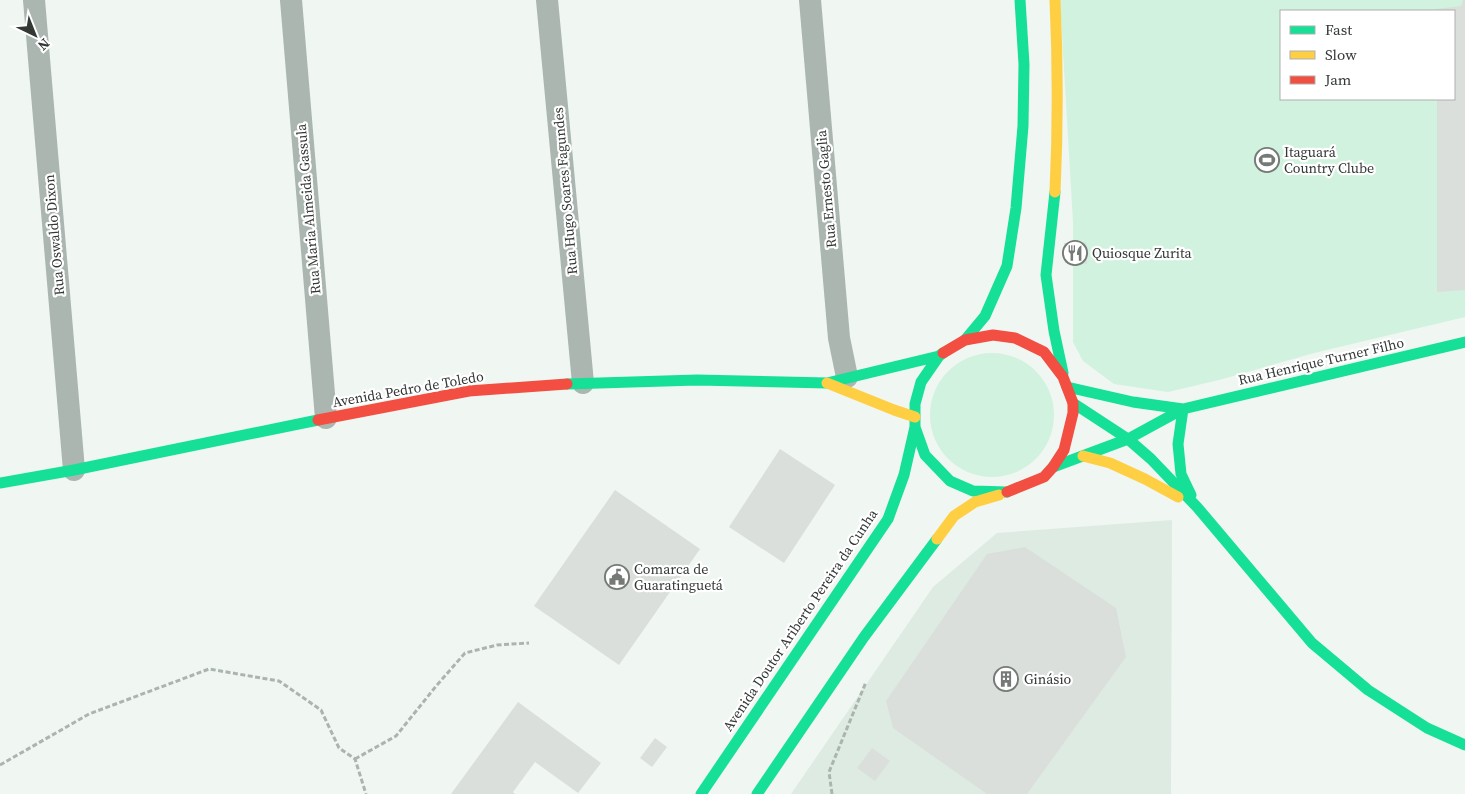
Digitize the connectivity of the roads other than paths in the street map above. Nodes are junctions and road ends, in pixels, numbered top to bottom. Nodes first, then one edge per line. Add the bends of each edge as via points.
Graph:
1 (34, 0) edge
2 (291, 0) edge
3 (547, 0) edge
4 (810, 0) edge
5 (1020, 0) edge
6 (1055, 0) edge
7 (965, 340) junction
8 (1465, 342) edge
9 (940, 356) junction
10 (837, 380) junction
11 (1065, 382) junction
12 (583, 383) junction
13 (1073, 403) junction
14 (1183, 409) junction
15 (326, 418) junction
16 (915, 422) junction
17 (1128, 439) junction
18 (1083, 456) junction
19 (1053, 466) junction
20 (74, 470) junction
21 (0, 483) edge
22 (1009, 492) junction
23 (1197, 507) junction
24 (1465, 744) edge
25 (701, 794) edge
26 (756, 794) edge

1 - 20 street, Rua Oswaldo Dixon
2 - 15 street, Rua Maria Almeida Gassula
3 - 12 street, Rua Hugo Soares Fagundes
4 - 10 street, Rua Ernesto Gaglia via 839,338
5 - 7 main road via 1023,126 1007,266 985,316
6 - 11 main road via 1058,126 1046,275
7 - 9 main road
7 - 11 main road via 993,335 1015,338 1044,352
8 - 14 main road, Rua Henrique Turner Filho
9 - 10 main road, Avenida Pedro de Toledo
9 - 16 main road via 921,382 915,404
10 - 12 main road, Avenida Pedro de Toledo
10 - 16 main road, Avenida Pedro de Toledo
11 - 13 main road
11 - 14 main road, Rua Henrique Turner Filho via 1132,402
12 - 15 main road, Avenida Pedro de Toledo via 469,391
13 - 17 main road
13 - 19 main road via 1064,450
14 - 17 main road, Rua Henrique Turner Filho
14 - 23 main road via 1178,444 1181,474
15 - 20 main road, Avenida Pedro de Toledo
16 - 22 main road via 925,456 950,481 974,491
16 - 25 main road, Avenida Doutor Ariberto Pereira da Cunha via 904,474 888,519
17 - 18 main road, Rua Henrique Turner Filho
17 - 23 main road via 1152,459
18 - 19 main road, Rua Henrique Turner Filho
18 - 23 main road via 1110,463
19 - 22 main road via 1044,477
20 - 21 main road, Avenida Pedro de Toledo
22 - 26 main road via 974,502 954,516 864,637
23 - 24 main road via 1312,643 1368,690 1427,728

